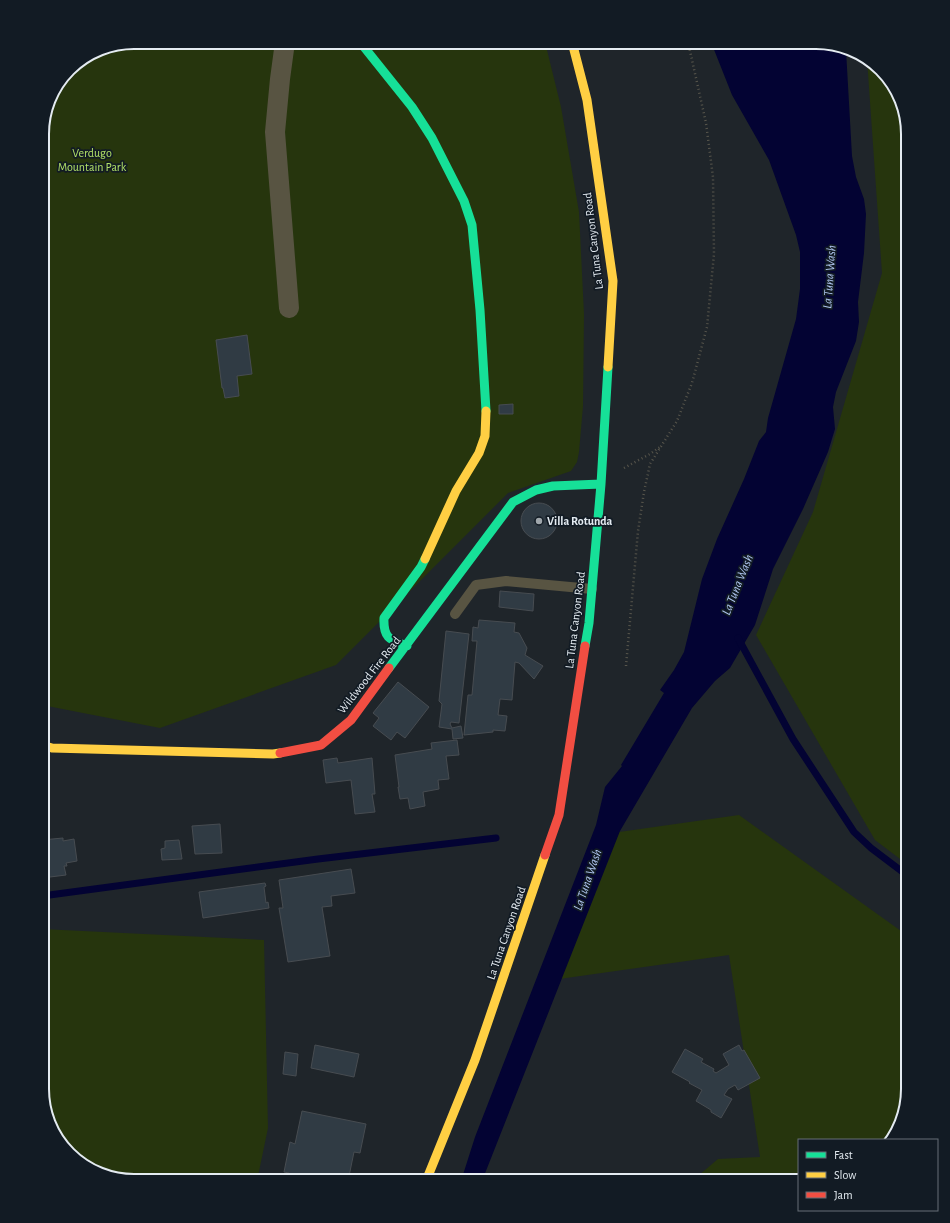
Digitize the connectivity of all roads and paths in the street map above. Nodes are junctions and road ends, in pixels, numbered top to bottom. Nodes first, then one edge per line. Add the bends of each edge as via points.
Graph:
1 (284, 49) edge
2 (366, 49) edge
3 (574, 49) edge
4 (690, 49) edge
5 (289, 308) dead end
6 (662, 446) junction
7 (601, 484) junction
8 (592, 589) junction
9 (454, 614) dead end
10 (407, 646) junction
11 (626, 666) dead end
12 (49, 747) edge
13 (429, 1174) edge

1 - 5 street via 275,132
2 - 10 street via 412,107 432,138 464,201 472,225 480,310 485,436 479,453 456,491 421,567 384,618 388,635 394,642
3 - 7 street, La Tuna Canyon Road via 587,100 613,282
4 - 6 path via 706,124 713,177 714,254 707,327 692,383 677,421
6 - 7 path
6 - 11 path via 650,464 644,492
7 - 8 street, La Tuna Canyon Road
7 - 10 street, Wildwood Fire Road via 552,486 536,490 513,502
8 - 9 lane via 506,581 476,585
8 - 13 street, La Tuna Canyon Road via 559,815 475,1060
10 - 12 street, Wildwood Fire Road via 351,720 321,745 273,754

